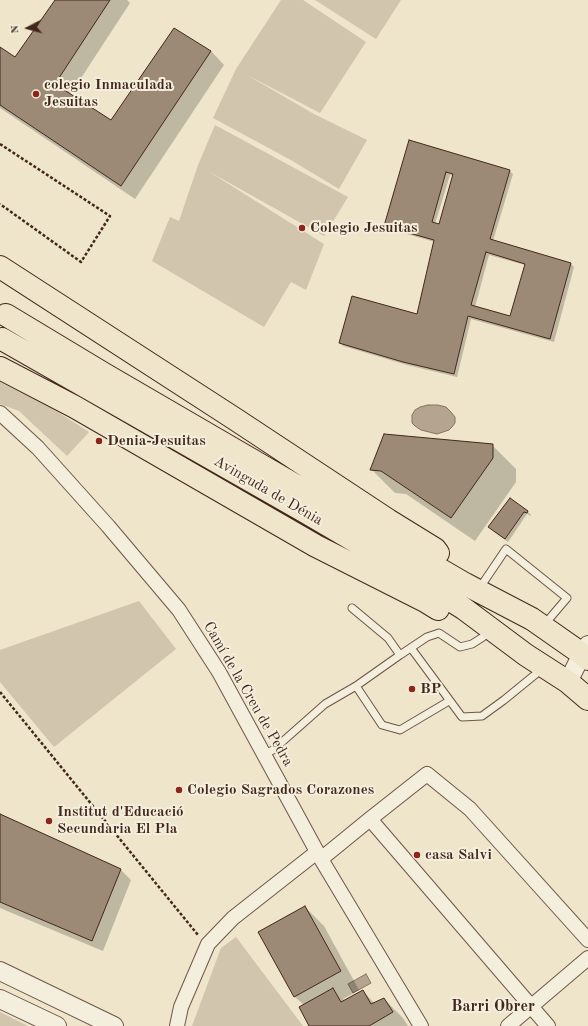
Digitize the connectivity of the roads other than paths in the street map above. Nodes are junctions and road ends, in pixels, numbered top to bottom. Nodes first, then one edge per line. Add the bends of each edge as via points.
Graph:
1 (0, 267) edge
2 (6, 315) dead end
3 (2, 339) dead end
4 (0, 368) edge
5 (0, 413) edge
6 (471, 587) junction
7 (352, 608) dead end
8 (543, 627) junction
9 (483, 637) junction
10 (410, 648) junction
11 (586, 653) edge
12 (400, 655) junction
13 (526, 655) junction
14 (544, 667) junction
15 (568, 682) junction
16 (356, 686) junction
17 (588, 699) edge
18 (449, 700) junction
19 (264, 754) junction
20 (370, 819) junction
21 (319, 856) junction
22 (588, 940) edge
23 (588, 958) edge
24 (0, 971) edge
25 (0, 999) edge
26 (531, 1006) junction
27 (57, 1026) edge
28 (114, 1026) edge
29 (177, 1026) edge
30 (421, 1026) edge
31 (508, 1026) edge
32 (548, 1026) edge

1 - 6 main road, Avinguda de Dénia via 435,549
2 - 6 main road, Avinguda de Dénia
3 - 13 main road, Avinguda de Dénia via 367,548 463,608
4 - 9 main road, Avinguda de Dénia via 74,407 316,546 425,602
5 - 19 street, Camí de la Creu de Pedra via 38,448 179,610 219,672
6 - 8 main road, Avinguda de Dénia
6 - 8 lane via 506,549 567,598
7 - 12 lane via 388,638
8 - 11 main road, Avinguda de Dénia
9 - 10 lane via 472,644 460,647 439,633
9 - 13 main road, Avinguda de Dénia
10 - 12 lane
10 - 18 lane
11 - 15 street
12 - 16 lane
13 - 14 main road, Avinguda de Dénia
14 - 15 main road, Avinguda de Dénia
14 - 18 lane via 482,716 462,718
15 - 17 main road, Avinguda de Dénia
16 - 18 lane via 382,725 400,730
16 - 19 lane via 325,704 273,750
19 - 21 street, Camí de la Creu de Pedra
20 - 21 street
20 - 22 street via 427,774 470,809
20 - 26 street
21 - 29 street via 233,918 208,944 181,1007
21 - 30 street, Camí de la Creu de Pedra
23 - 26 street
24 - 28 street
25 - 27 street
26 - 31 street
26 - 32 street

